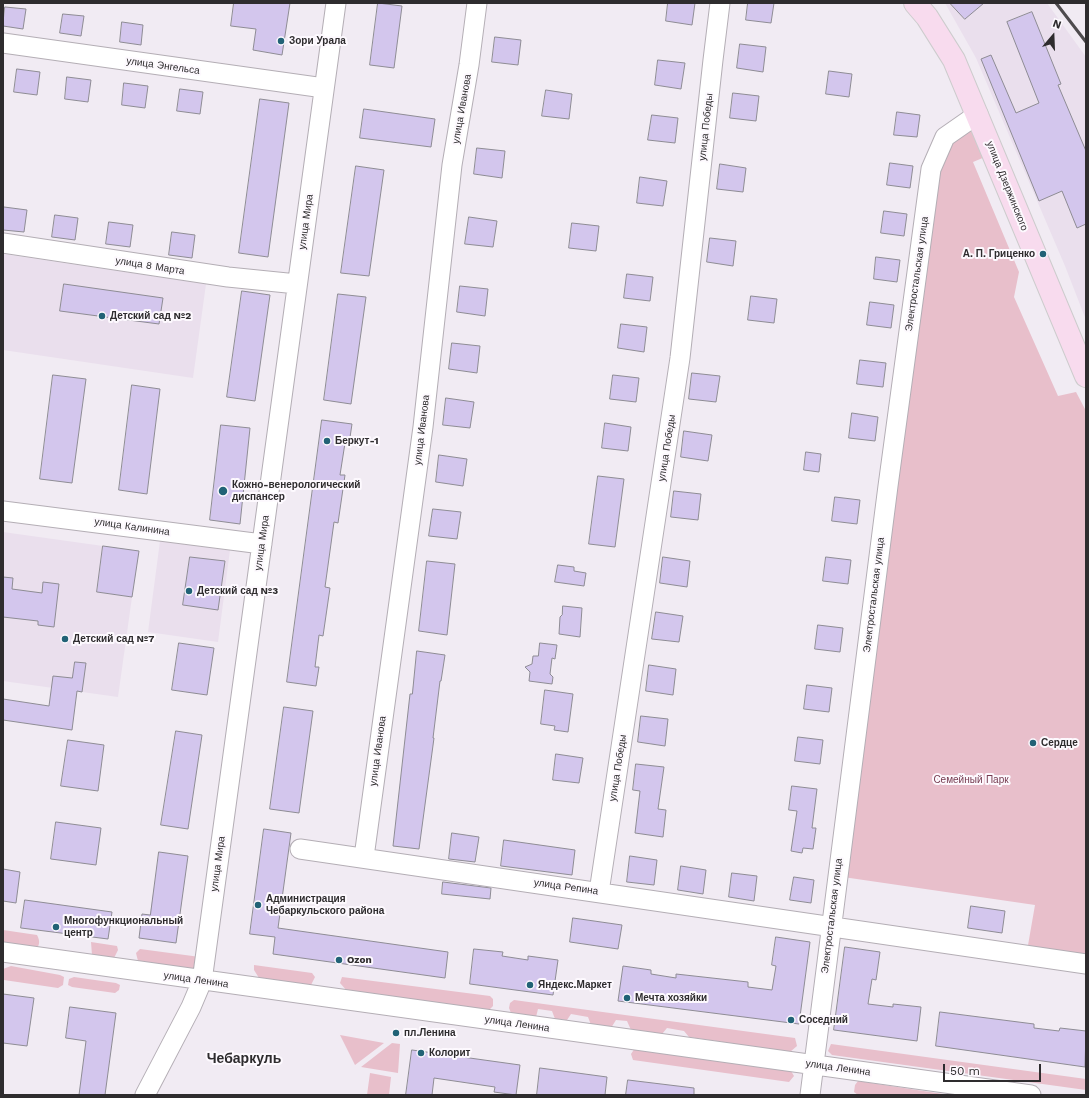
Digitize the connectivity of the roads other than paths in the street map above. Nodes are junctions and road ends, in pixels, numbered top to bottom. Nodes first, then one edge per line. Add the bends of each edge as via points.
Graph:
1 (336, 3) edge
2 (477, 3) edge
3 (720, 3) edge
4 (915, 3) edge
5 (3, 43) edge
6 (324, 88) junction
7 (978, 114) junction
8 (3, 244) edge
9 (297, 284) junction
10 (1086, 376) edge
11 (3, 511) edge
12 (262, 544) junction
13 (300, 849) dead end
14 (364, 857) junction
15 (599, 892) junction
16 (831, 926) junction
17 (3, 952) edge
18 (1086, 964) edge
19 (202, 981) junction
20 (813, 1065) junction
21 (145, 1095) edge
22 (810, 1095) edge
23 (1031, 1095) edge

1 - 6 street, улица Мира
2 - 14 street, улица Иванова via 470,65 452,165 422,434
3 - 15 street, улица Победы via 680,358
4 - 7 main road, улица Дзержинского via 954,60
5 - 6 street, улица Энгельса
6 - 9 street, улица Мира
7 - 10 main road, улица Дзержинского
7 - 16 street, Электростальская улица via 945,137 931,169
8 - 9 street, улица 8 Марта via 228,277
9 - 12 street, улица Мира
11 - 12 street, улица Калинина
12 - 19 street, улица Мира
13 - 14 street, улица Репина
14 - 15 street, улица Репина
15 - 16 street, улица Репина
16 - 18 street, улица Репина
16 - 20 street, Электростальская улица
17 - 19 street, улица Ленина
19 - 20 street, улица Ленина
19 - 21 street, улица Мира
20 - 22 street, Электростальская улица
20 - 23 street, улица Ленина

